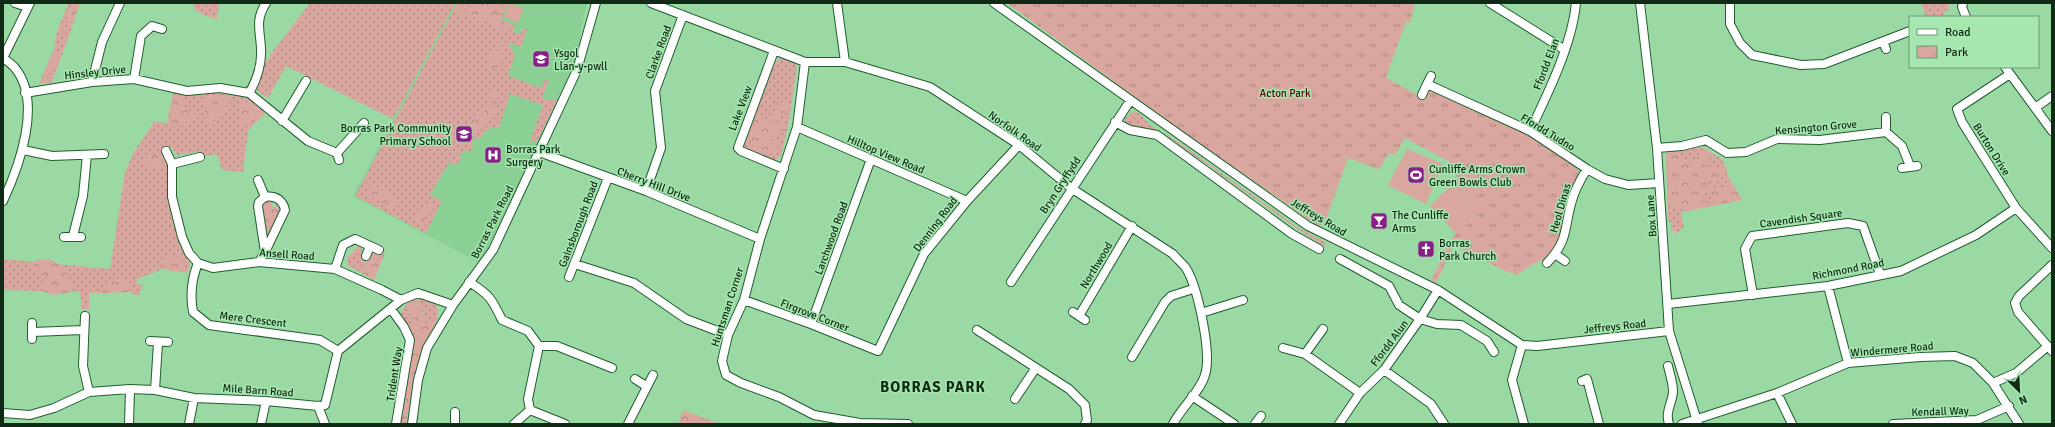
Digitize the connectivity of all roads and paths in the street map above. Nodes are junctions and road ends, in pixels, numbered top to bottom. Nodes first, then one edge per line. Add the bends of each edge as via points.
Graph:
1 (16, 3) edge
2 (120, 3) edge
3 (266, 3) edge
4 (596, 3) edge
5 (651, 3) edge
6 (837, 3) edge
7 (994, 3) edge
8 (1490, 3) edge
9 (1576, 3) edge
10 (1640, 3) edge
11 (1730, 3) edge
12 (1963, 3) edge
13 (28, 5) edge
14 (684, 15) junction
15 (1964, 16) edge
16 (162, 29) dead end
17 (1909, 32) edge
18 (1565, 50) junction
19 (774, 51) junction
20 (3, 58) edge
21 (805, 62) junction
22 (845, 62) junction
23 (2008, 70) edge
24 (1431, 76) dead end
25 (134, 79) junction
26 (306, 81) dead end
27 (92, 82) junction
28 (1427, 84) junction
29 (25, 93) junction
30 (249, 93) junction
31 (1422, 94) dead end
32 (2052, 96) edge
33 (1130, 101) junction
34 (2035, 108) junction
35 (1886, 116) dead end
36 (282, 121) junction
37 (1115, 122) junction
38 (364, 123) dead end
39 (796, 127) junction
40 (1530, 131) junction
41 (1886, 132) junction
42 (2052, 132) edge
43 (1019, 146) junction
44 (1657, 148) junction
45 (23, 150) junction
46 (166, 151) dead end
47 (539, 152) junction
48 (104, 154) dead end
49 (87, 155) junction
50 (200, 157) dead end
51 (871, 159) junction
52 (172, 164) junction
53 (1910, 166) dead end
54 (784, 169) junction
55 (1587, 169) junction
56 (608, 178) junction
57 (258, 180) dead end
58 (1660, 184) junction
59 (1071, 188) junction
60 (646, 191) junction
61 (265, 197) junction
62 (3, 201) edge
63 (967, 201) junction
64 (2016, 208) junction
65 (1132, 226) junction
66 (64, 237) dead end
67 (760, 239) junction
68 (370, 246) junction
69 (2052, 248) edge
70 (1319, 249) dead end
71 (379, 250) dead end
72 (264, 252) junction
73 (1555, 254) junction
74 (366, 256) dead end
75 (1340, 259) dead end
76 (1565, 261) dead end
77 (259, 262) junction
78 (198, 263) junction
79 (1546, 263) dead end
80 (575, 264) junction
81 (2052, 265) edge
82 (336, 269) junction
83 (1880, 274) junction
84 (569, 277) dead end
85 (469, 282) junction
86 (1010, 282) dead end
87 (1828, 286) junction
88 (1193, 289) junction
89 (1438, 290) junction
90 (1753, 295) junction
91 (401, 300) junction
92 (744, 300) junction
93 (1243, 300) dead end
94 (1668, 304) junction
95 (453, 305) junction
96 (391, 309) junction
97 (1201, 313) junction
98 (85, 316) dead end
99 (1079, 316) dead end
100 (1420, 319) junction
101 (32, 323) dead end
102 (811, 324) junction
103 (1323, 329) dead end
104 (83, 330) junction
105 (978, 330) dead end
106 (1670, 331) junction
107 (728, 335) junction
108 (168, 342) dead end
109 (1522, 345) junction
110 (539, 346) junction
111 (1283, 348) dead end
112 (2050, 349) edge
113 (338, 351) junction
114 (878, 352) joint
115 (1494, 352) dead end
116 (1305, 354) junction
117 (1132, 357) dead end
118 (1848, 363) junction
119 (1668, 366) dead end
120 (612, 368) dead end
121 (1035, 369) junction
122 (1384, 370) junction
123 (653, 374) dead end
124 (635, 379) dead end
125 (1587, 379) dead end
126 (1993, 383) junction
127 (646, 386) junction
128 (130, 389) junction
129 (155, 390) junction
130 (90, 392) junction
131 (1360, 393) junction
132 (1777, 393) junction
133 (1192, 396) junction
134 (194, 398) junction
135 (1015, 399) dead end
136 (266, 401) junction
137 (318, 406) junction
138 (2009, 406) junction
139 (530, 410) junction
140 (455, 412) dead end
141 (3, 413) edge
142 (1261, 416) dead end
143 (1697, 422) edge
144 (128, 424) edge
145 (189, 424) edge
146 (261, 424) edge
147 (325, 424) edge
148 (396, 424) edge
149 (412, 424) edge
150 (455, 424) edge
151 (514, 424) edge
152 (565, 424) edge
153 (628, 424) edge
154 (908, 424) edge
155 (1085, 424) edge
156 (1173, 424) edge
157 (1234, 424) edge
158 (1255, 424) edge
159 (1339, 424) edge
160 (1443, 424) edge
161 (1524, 424) edge
162 (1599, 424) edge
163 (1668, 424) edge
164 (1682, 424) edge
165 (1792, 424) edge
166 (1893, 424) edge
167 (2019, 424) edge

1 - 13 street
2 - 27 street via 102,42
3 - 30 street via 260,11 258,28 261,47 259,69
4 - 47 street, Borras Park Road via 577,70
5 - 14 street, Norfolk Road
6 - 22 street
7 - 33 street, Jeffreys Road
8 - 18 street
9 - 18 street, Ffordd Elan
10 - 44 street, Box Lane
11 - 17 street via 1730,24 1740,43 1752,55 1801,65 1824,64 1884,46
12 - 15 street
13 - 20 street
14 - 19 street, Norfolk Road
14 - 60 street, Clarke Road via 655,91 661,148
16 - 25 street via 152,26 141,36
18 - 40 street, Ffordd Elan
19 - 21 street, Norfolk Road
19 - 54 street, Lake View via 738,148
20 - 29 street via 15,68
21 - 22 street, Norfolk Road
21 - 39 street, Huntsman Corner
22 - 43 street, Norfolk Road via 930,87
23 - 34 street
23 - 64 street, Burton Drive via 1957,109 1962,122
24 - 28 street
25 - 27 street, Hinsley Drive
25 - 30 street, Hinsley Drive via 187,91 220,88
26 - 36 street
27 - 29 street, Hinsley Drive
28 - 31 street
28 - 40 street, Ffordd Tudno
29 - 45 street via 27,129
30 - 36 street, Hinsley Drive
32 - 34 street
33 - 37 street, Bryn Gryffydd
33 - 89 street, Jeffreys Road via 1308,226
34 - 42 street
35 - 41 street
36 - 38 street, Hinsley Drive via 308,141 338,157
37 - 59 street, Bryn Gryffydd
37 - 70 street via 1130,130 1157,135 1292,234
39 - 51 street, Hilltop View Road
39 - 54 street, Huntsman Corner
40 - 55 street, Ffordd Tudno
41 - 44 street, Kensington Grove via 1820,140 1777,139 1746,152 1727,153 1706,140 1682,146
41 - 53 street via 1902,146
43 - 59 street, Norfolk Road
43 - 63 street, Denning Road
44 - 58 street, Box Lane
45 - 49 street via 52,156
45 - 62 street
46 - 52 street
47 - 56 street, Cherry Hill Drive
47 - 85 street, Borras Park Road via 493,250
48 - 49 street
49 - 66 street via 77,237
50 - 52 street
51 - 63 street, Hilltop View Road
51 - 102 street, Larchwood Road
52 - 78 street via 172,197 182,237 189,253
54 - 67 street, Huntsman Corner
55 - 58 street, Ffordd Tudno via 1605,179 1628,185
55 - 73 street, Heol Dinas via 1571,203 1565,236
56 - 60 street, Cherry Hill Drive
56 - 80 street, Gainsborough Road
57 - 61 street
58 - 94 street, Box Lane
59 - 65 street, Norfolk Road
59 - 86 street, Bryn Gryffydd
60 - 67 street, Cherry Hill Drive
61 - 72 street via 258,206
61 - 72 street via 274,197 282,203 285,210
63 - 114 street, Denning Road via 924,254
64 - 69 street, Burton Drive
64 - 83 street, Richmond Road via 1976,235 1934,256 1901,271
65 - 88 street, Norfolk Road via 1174,254 1186,268
65 - 99 street, Northwood
67 - 92 street, Huntsman Corner
68 - 71 street
68 - 74 street
68 - 82 street via 355,239 343,245
72 - 77 street
73 - 76 street
73 - 79 street, Heol Dinas
75 - 100 street via 1389,286 1399,305
77 - 78 street, Ansell Road via 213,268
77 - 82 street, Ansell Road
78 - 113 street, Mere Crescent via 192,277 193,312 209,325 320,340
80 - 84 street, Gainsborough Road
80 - 107 street via 634,283 686,318
81 - 112 street via 2019,296 2016,303 2018,312
82 - 91 street, Ansell Road
83 - 87 street, Richmond Road
83 - 90 street, Cavendish Square via 1863,226 1848,223 1752,236 1745,249
85 - 95 street, Borras Park Road
85 - 110 street via 486,293 502,320 528,331
87 - 90 street, Richmond Road
87 - 118 street
88 - 97 street, Norfolk Road
88 - 117 street via 1171,296 1165,302 1140,352
89 - 100 street, Ffordd Alun
89 - 109 street, Jeffreys Road
90 - 94 street, Richmond Road
91 - 95 street via 418,293
91 - 96 street
92 - 102 street, Firgrove Corner
92 - 107 street, Huntsman Corner
93 - 97 street
94 - 106 street, Box Lane
95 - 149 street, Borras Park Road via 427,348 415,393
96 - 113 street
96 - 148 street, Trident Way via 410,340
97 - 133 street, Norfolk Road via 1208,353 1205,376
98 - 104 street
100 - 115 street via 1437,324 1461,325 1487,341
100 - 122 street, Ffordd Alun
101 - 104 street via 33,335
102 - 114 street, Firgrove Corner
103 - 116 street
104 - 130 street via 83,366
105 - 121 street
106 - 109 street, Jeffreys Road via 1537,346
106 - 143 street, Box Lane
107 - 154 street, Huntsman Corner via 722,360 726,375 741,383 779,397 814,415 860,423
108 - 129 street via 154,342
109 - 161 street via 1512,380
110 - 120 street via 557,346
110 - 139 street via 528,400
111 - 116 street
112 - 126 street via 2016,373
113 - 137 street via 325,405
116 - 131 street
118 - 126 street, Windermere Road via 1956,356 1973,363
118 - 132 street, Windermere Road
119 - 163 street via 1673,384 1666,412
121 - 135 street
121 - 155 street via 1069,389 1085,405
122 - 131 street, Ffordd Alun
122 - 160 street via 1431,404
123 - 127 street
124 - 127 street
125 - 162 street
126 - 138 street, Windermere Road
127 - 153 street
128 - 129 street, Mile Barn Road
128 - 130 street, Mile Barn Road
128 - 144 street
129 - 134 street, Mile Barn Road
130 - 141 street, Mile Barn Road via 54,408 30,415
131 - 159 street, Ffordd Alun
132 - 143 street, Windermere Road
132 - 165 street
133 - 156 street, Norfolk Road
133 - 157 street
134 - 136 street, Mile Barn Road
134 - 145 street
136 - 137 street, Mile Barn Road
136 - 146 street
137 - 147 street
138 - 166 street, Kendall Way via 1977,420
138 - 167 street, Windermere Road
139 - 151 street
139 - 152 street
140 - 150 street
142 - 158 street
143 - 164 street, Windermere Road

